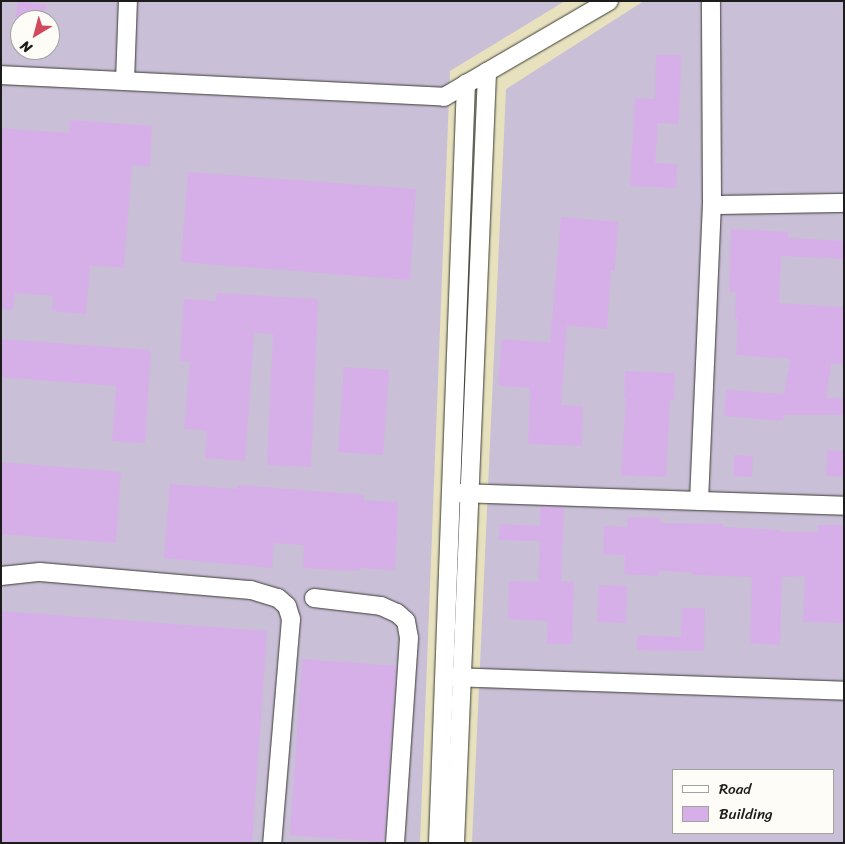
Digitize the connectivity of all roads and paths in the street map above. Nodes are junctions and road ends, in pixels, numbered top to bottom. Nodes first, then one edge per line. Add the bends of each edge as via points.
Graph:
1 (128, 1) edge
2 (609, 1) edge
3 (711, 1) edge
4 (487, 72) junction
5 (1, 75) edge
6 (125, 81) junction
7 (466, 84) junction
8 (844, 203) edge
9 (712, 205) junction
10 (451, 492) junction
11 (469, 493) junction
12 (700, 501) junction
13 (844, 506) edge
14 (1, 576) edge
15 (314, 598) dead end
16 (453, 677) junction
17 (844, 691) edge
18 (272, 843) edge
19 (396, 843) edge
20 (438, 843) edge
21 (455, 843) edge

1 - 6 street
2 - 4 street
3 - 9 street
4 - 7 street
4 - 11 street
5 - 6 street
6 - 7 street via 444,97
7 - 10 street
8 - 9 street
9 - 12 street
10 - 11 street
10 - 16 street
11 - 12 street
11 - 16 street
12 - 13 street
14 - 18 street via 40,572 251,590 278,598 287,606 290,619
15 - 19 street via 381,606 406,621 409,638
16 - 17 street
16 - 20 street
16 - 21 street

